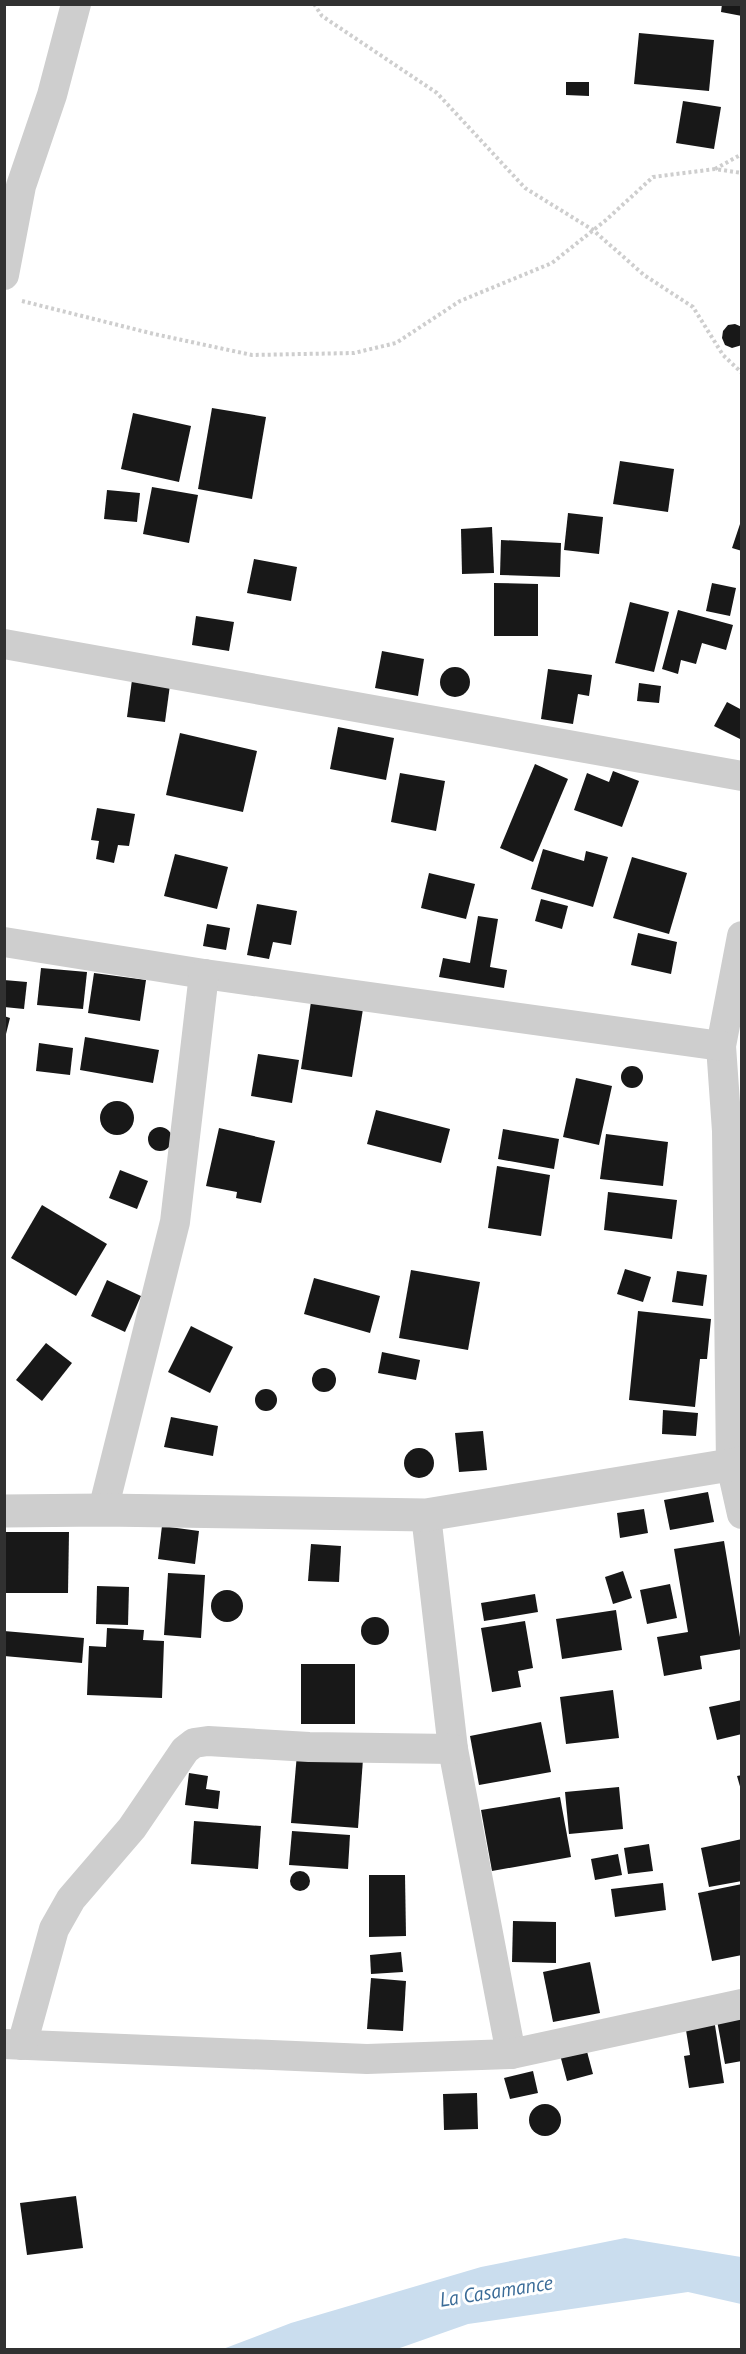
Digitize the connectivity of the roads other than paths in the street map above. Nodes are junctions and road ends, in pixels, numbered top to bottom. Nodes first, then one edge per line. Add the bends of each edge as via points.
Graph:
1 (76, 4) edge
2 (10, 288) edge
3 (4, 644) edge
4 (741, 776) edge
5 (741, 936) edge
6 (4, 942) edge
7 (204, 974) junction
8 (721, 1046) junction
9 (734, 1131) edge
10 (736, 1464) edge
11 (103, 1510) junction
12 (4, 1511) edge
13 (741, 1514) edge
14 (426, 1515) junction
15 (453, 1749) junction
16 (741, 2004) edge
17 (13, 2045) edge
18 (511, 2054) junction

1 - 2 street via 52,95 21,186
3 - 4 street
5 - 8 street
6 - 7 street
7 - 8 street
7 - 11 street via 176,1222
8 - 9 street
9 - 10 street
10 - 13 street
10 - 14 street
11 - 12 street
11 - 14 street
14 - 15 street
15 - 17 street via 194,1743 184,1750 132,1828 62,1912
15 - 18 street
16 - 18 street
17 - 18 street via 367,2060

